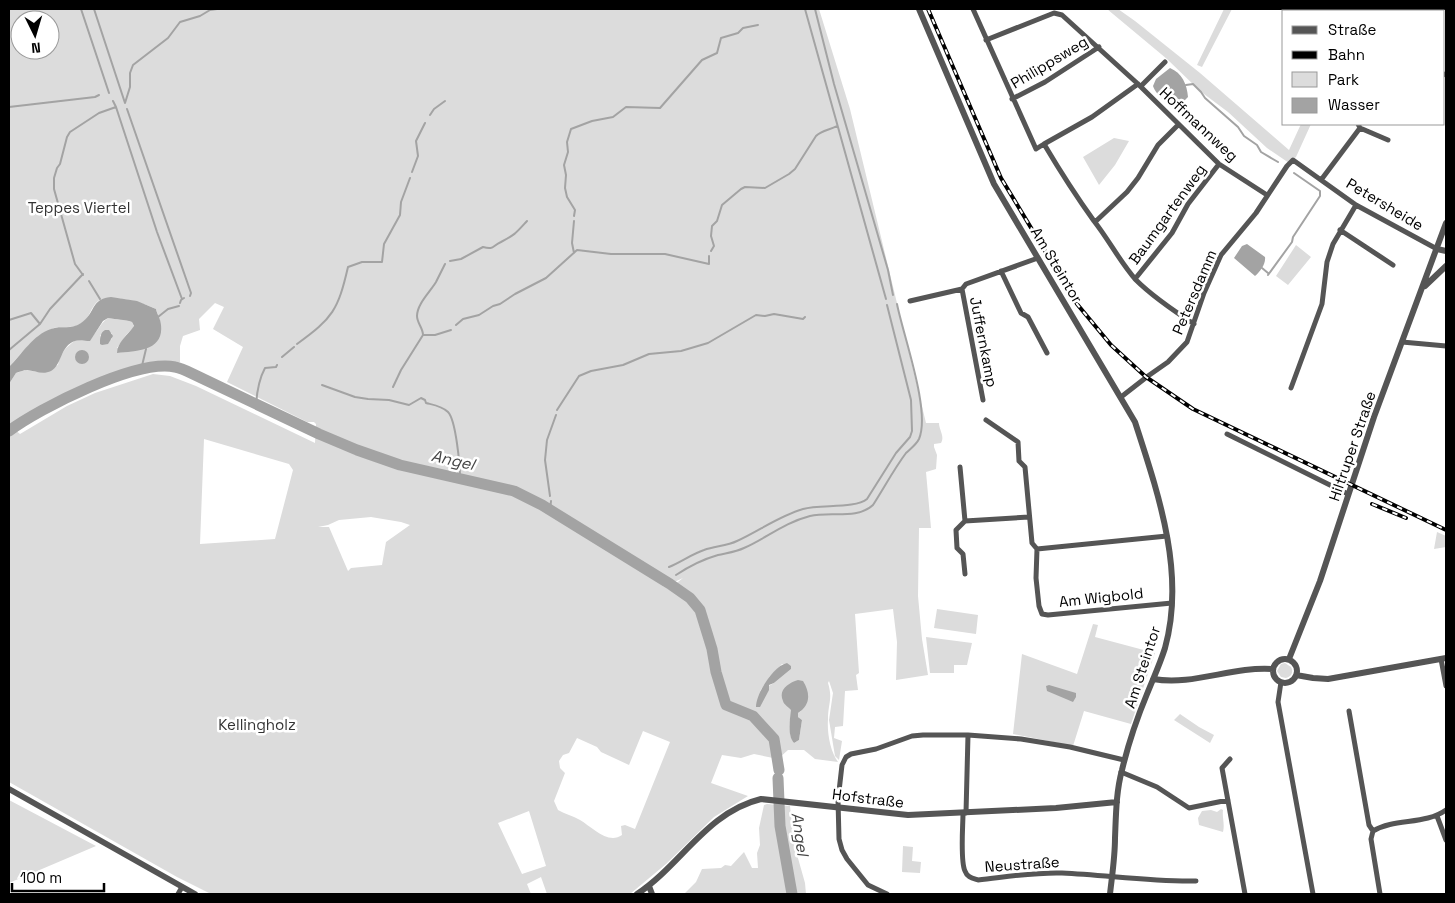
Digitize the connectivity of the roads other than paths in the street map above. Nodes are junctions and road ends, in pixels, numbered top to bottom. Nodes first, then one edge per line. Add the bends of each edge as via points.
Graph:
1 (919, 9) edge
2 (973, 9) edge
3 (986, 40) junction
4 (1099, 47) junction
5 (1165, 62) dead end
6 (1139, 85) junction
7 (1012, 99) junction
8 (1178, 125) junction
9 (1359, 126) edge
10 (1388, 140) dead end
11 (1044, 144) junction
12 (1293, 160) joint
13 (1219, 164) junction
14 (1321, 180) junction
15 (1267, 194) junction
16 (1356, 205) junction
17 (1095, 222) junction
18 (1446, 223) edge
19 (1340, 230) junction
20 (1437, 249) junction
21 (1446, 251) edge
22 (1038, 258) junction
23 (1393, 265) dead end
24 (1446, 266) edge
25 (1001, 272) junction
26 (1135, 279) junction
27 (962, 289) junction
28 (1422, 289) junction
29 (910, 301) dead end
30 (1194, 324) junction
31 (1402, 342) junction
32 (1446, 346) edge
33 (1047, 352) dead end
34 (1291, 388) dead end
35 (1121, 397) junction
36 (982, 400) dead end
37 (986, 420) dead end
38 (1227, 434) dead end
39 (960, 467) dead end
40 (1348, 494) junction
41 (1029, 516) junction
42 (965, 521) junction
43 (1167, 536) junction
44 (1036, 549) junction
45 (965, 574) dead end
46 (1172, 603) junction
47 (1443, 658) edge
48 (1289, 659) junction
49 (1273, 669) junction
50 (1296, 675) junction
51 (1154, 679) junction
52 (1281, 682) junction
53 (1446, 686) edge
54 (1349, 711) dead end
55 (968, 735) junction
56 (1230, 759) dead end
57 (1124, 760) junction
58 (1121, 772) junction
59 (9, 788) edge
60 (1228, 800) junction
61 (1116, 802) junction
62 (838, 808) junction
63 (1446, 810) edge
64 (964, 813) junction
65 (1437, 816) junction
66 (1373, 831) junction
67 (1446, 840) edge
68 (1112, 878) junction
69 (1196, 880) dead end
70 (649, 886) junction
71 (182, 887) junction
72 (178, 894) edge
73 (195, 894) edge
74 (637, 894) edge
75 (652, 894) edge
76 (887, 894) edge
77 (1110, 894) edge
78 (1245, 894) edge
79 (1313, 894) edge
80 (1380, 894) edge

1 - 22 street, Am Steintor via 994,184
2 - 3 street
3 - 4 street, Hoffmannweg via 1054,14 1062,14
3 - 7 street
4 - 6 street, Hoffmannweg
4 - 7 street, Philippsweg
5 - 6 street, Hoffmannweg
6 - 8 street, Hoffmannweg
6 - 11 street
7 - 11 street via 1036,149
8 - 13 street, Hoffmannweg
8 - 17 street via 1158,145 1127,192
9 - 10 street, Petersheide
9 - 14 street, Petersheide
11 - 17 street
12 - 14 street, Petersheide
12 - 15 street, Petersdamm
13 - 15 street, Hoffmannweg
13 - 26 street, Baumgartenweg
14 - 16 street, Petersheide
15 - 30 street, Petersdamm via 1222,255
16 - 19 street
16 - 20 street, Petersheide
17 - 26 street
18 - 20 street, Hiltruper Straße
19 - 23 street
19 - 34 street via 1327,262 1322,304
20 - 21 street
20 - 28 street, Hiltruper Straße
22 - 25 street, Juffernkamp
22 - 35 street, Am Steintor
24 - 28 street
25 - 27 street, Juffernkamp via 966,284
25 - 33 street via 1021,313 1028,317
26 - 30 street
27 - 29 street, Juffernkamp
27 - 36 street, Juffernkamp
28 - 31 street, Hiltruper Straße
30 - 35 street, Petersdamm via 1188,342 1179,352
31 - 32 street
31 - 40 street, Hiltruper Straße
35 - 43 street, Am Steintor via 1135,422 1148,461
37 - 41 street, Am Wigbold via 1018,442 1019,461 1025,467
38 - 40 street
39 - 42 street
40 - 48 street, Hiltruper Straße via 1320,580
41 - 42 street
41 - 44 street, Am Wigbold via 1032,543
42 - 45 street via 956,530 957,548 963,554
43 - 44 street
43 - 46 street, Am Steintor
44 - 46 street, Am Wigbold via 1036,578 1042,614
46 - 51 street, Am Steintor via 1165,647
47 - 50 street via 1328,678
47 - 53 street
48 - 49 street via 1280,660
48 - 50 street via 1295,664
49 - 51 street via 1238,671 1181,682
49 - 52 street via 1274,677
50 - 52 street via 1289,682
51 - 57 street, Am Steintor
52 - 79 street via 1278,702
54 - 66 street via 1369,825
55 - 57 street via 1021,739
55 - 62 street via 912,736 851,754 842,765
55 - 64 street
56 - 60 street via 1222,768
57 - 58 street, Am Steintor
58 - 60 street via 1158,787 1189,808
58 - 61 street, Am Steintor
59 - 71 street
60 - 78 street
61 - 64 street, Hofstraße
61 - 68 street, Am Steintor
62 - 64 street, Hofstraße via 908,816
62 - 70 street, Hofstraße via 771,799 748,803 716,821
62 - 76 street via 839,839 848,859 868,885
63 - 65 street
64 - 68 street, Neustraße via 964,871 970,878 1062,873
65 - 66 street
65 - 67 street
66 - 80 street
68 - 69 street
68 - 77 street, Am Steintor
70 - 74 street, Hofstraße
70 - 75 street
71 - 72 street
71 - 73 street

